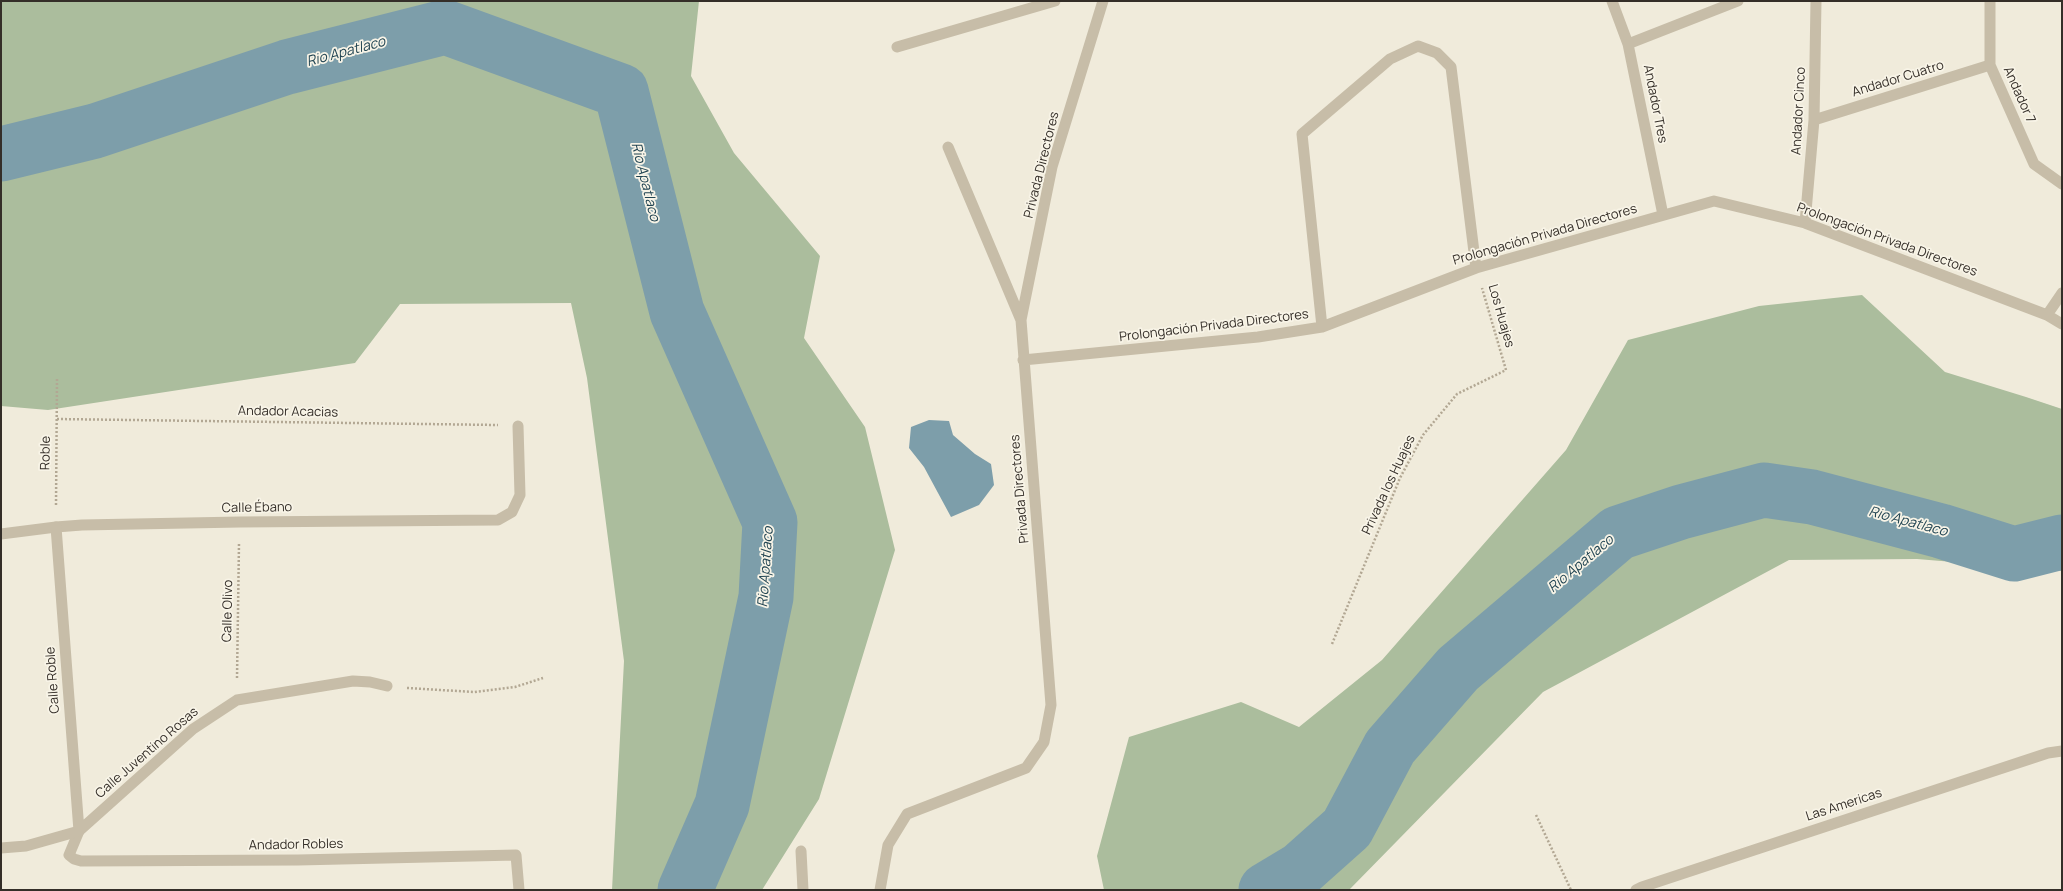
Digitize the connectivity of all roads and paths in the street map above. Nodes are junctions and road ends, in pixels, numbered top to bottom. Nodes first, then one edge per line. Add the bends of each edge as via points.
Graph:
1 (1055, 1) edge
2 (1103, 1) edge
3 (1612, 1) edge
4 (1738, 1) edge
5 (1816, 1) edge
6 (1990, 1) edge
7 (1628, 44) junction
8 (897, 47) dead end
9 (1990, 65) junction
10 (1814, 120) junction
11 (948, 147) dead end
12 (2062, 184) edge
13 (1663, 215) junction
14 (1805, 223) junction
15 (1476, 268) junction
16 (2062, 293) edge
17 (2047, 315) junction
18 (1021, 320) junction
19 (2062, 324) edge
20 (1322, 327) junction
21 (1023, 360) junction
22 (1506, 370) joint
23 (57, 378) dead end
24 (57, 419) junction
25 (518, 426) joint
26 (240, 522) junction
27 (56, 527) junction
28 (1, 534) edge
29 (1332, 644) dead end
30 (543, 678) dead end
31 (387, 686) joint
32 (237, 700) junction
33 (2062, 751) edge
34 (1536, 815) dead end
35 (79, 831) junction
36 (1, 848) edge
37 (802, 851) dead end
38 (519, 890) edge
39 (802, 890) edge
40 (880, 890) edge
41 (1571, 890) edge
42 (1636, 890) edge

1 - 8 street
2 - 18 street, Privada Directores via 1052,167
3 - 7 street, Andador Tres
4 - 7 street
5 - 10 street, Andador Cinco
6 - 9 street, Andador 7
7 - 13 street, Andador Tres
9 - 10 street, Andador Cuatro
9 - 12 street, Andador 7 via 2034,164
10 - 14 street, Andador Cinco
11 - 18 street
13 - 14 street, Prolongación Privada Directores via 1714,201
13 - 15 street, Prolongación Privada Directores
14 - 17 street, Prolongación Privada Directores
15 - 20 street, Prolongación Privada Directores
15 - 20 street via 1451,67 1437,53 1418,46 1390,59 1302,134
15 - 22 path, Los Huajes
16 - 17 street
17 - 19 street, Prolongación Privada Directores
18 - 21 street, Privada Directores
20 - 21 street, Prolongación Privada Directores via 1258,337
21 - 40 street, Privada Directores via 1051,705 1044,742 1026,768 907,814 888,845
22 - 29 path, Privada los Huajes via 1457,394 1422,435 1400,478
23 - 24 path, Roble
24 - 25 path, Andador Acacias
24 - 27 path, Roble
25 - 26 street, Calle Ébano via 520,495 512,512 498,520
26 - 27 street, Calle Ébano
26 - 32 path, Calle Olivo
27 - 28 street, Calle Ébano
27 - 35 street, Calle Roble
30 - 31 path via 515,687 474,692
31 - 32 street, Calle Juventino Rosas via 353,681
32 - 35 street, Calle Juventino Rosas via 193,729
33 - 42 street, Las Americas
34 - 41 path
35 - 36 street, Calle Juventino Rosas via 26,846
35 - 38 street, Andador Robles via 69,855 81,861 516,855
37 - 39 street

